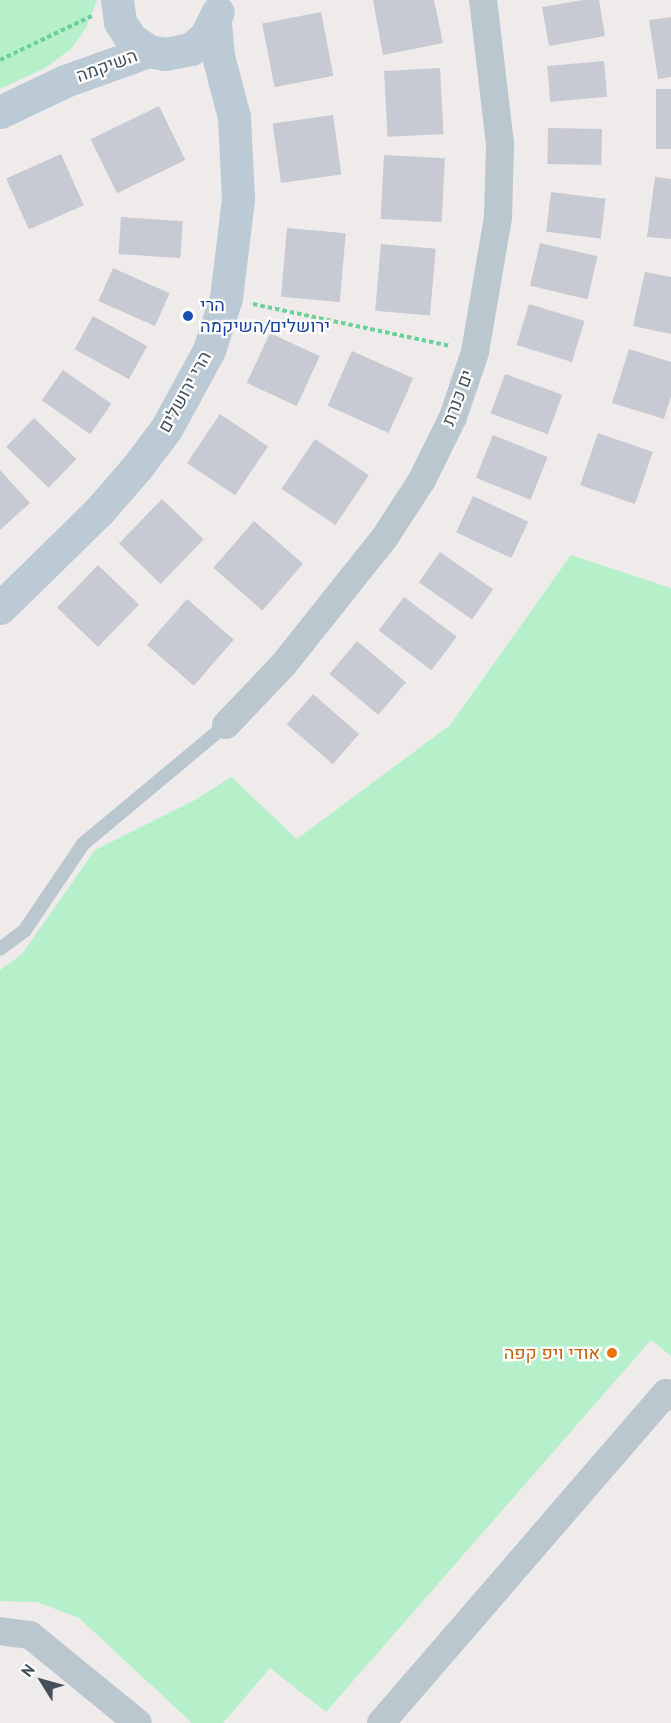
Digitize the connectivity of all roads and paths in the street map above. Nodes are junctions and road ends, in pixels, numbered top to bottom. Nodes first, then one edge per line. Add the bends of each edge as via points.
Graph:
1 (483, 0) edge
2 (117, 2) edge
3 (221, 7) edge
4 (162, 52) junction
5 (0, 60) edge
6 (65, 81) junction
7 (0, 112) edge
8 (234, 117) junction
9 (226, 298) junction
10 (475, 351) junction
11 (0, 608) edge
12 (226, 725) joint
13 (0, 949) edge
14 (671, 1398) edge
15 (0, 1631) edge
16 (138, 1723) edge
17 (381, 1723) edge

1 - 10 street, ים כנרת via 500,144 498,217
2 - 4 street via 120,22 130,39
2 - 5 path
2 - 6 street, השיקמה via 112,26 100,46
3 - 4 street, השיקמה via 205,37 191,48
3 - 8 street, הרי ירושלים via 218,56
4 - 6 street, השיקמה
4 - 8 street via 204,75
6 - 7 street, השיקמה
8 - 9 street, הרי ירושלים via 238,199
9 - 10 path
9 - 11 street, הרי ירושלים via 209,350 166,429 100,510
10 - 12 street, ים כנרת via 453,417 422,480 386,537 284,664
12 - 13 lane via 83,844 25,930
14 - 17 street via 666,1393
15 - 16 street via 30,1635

